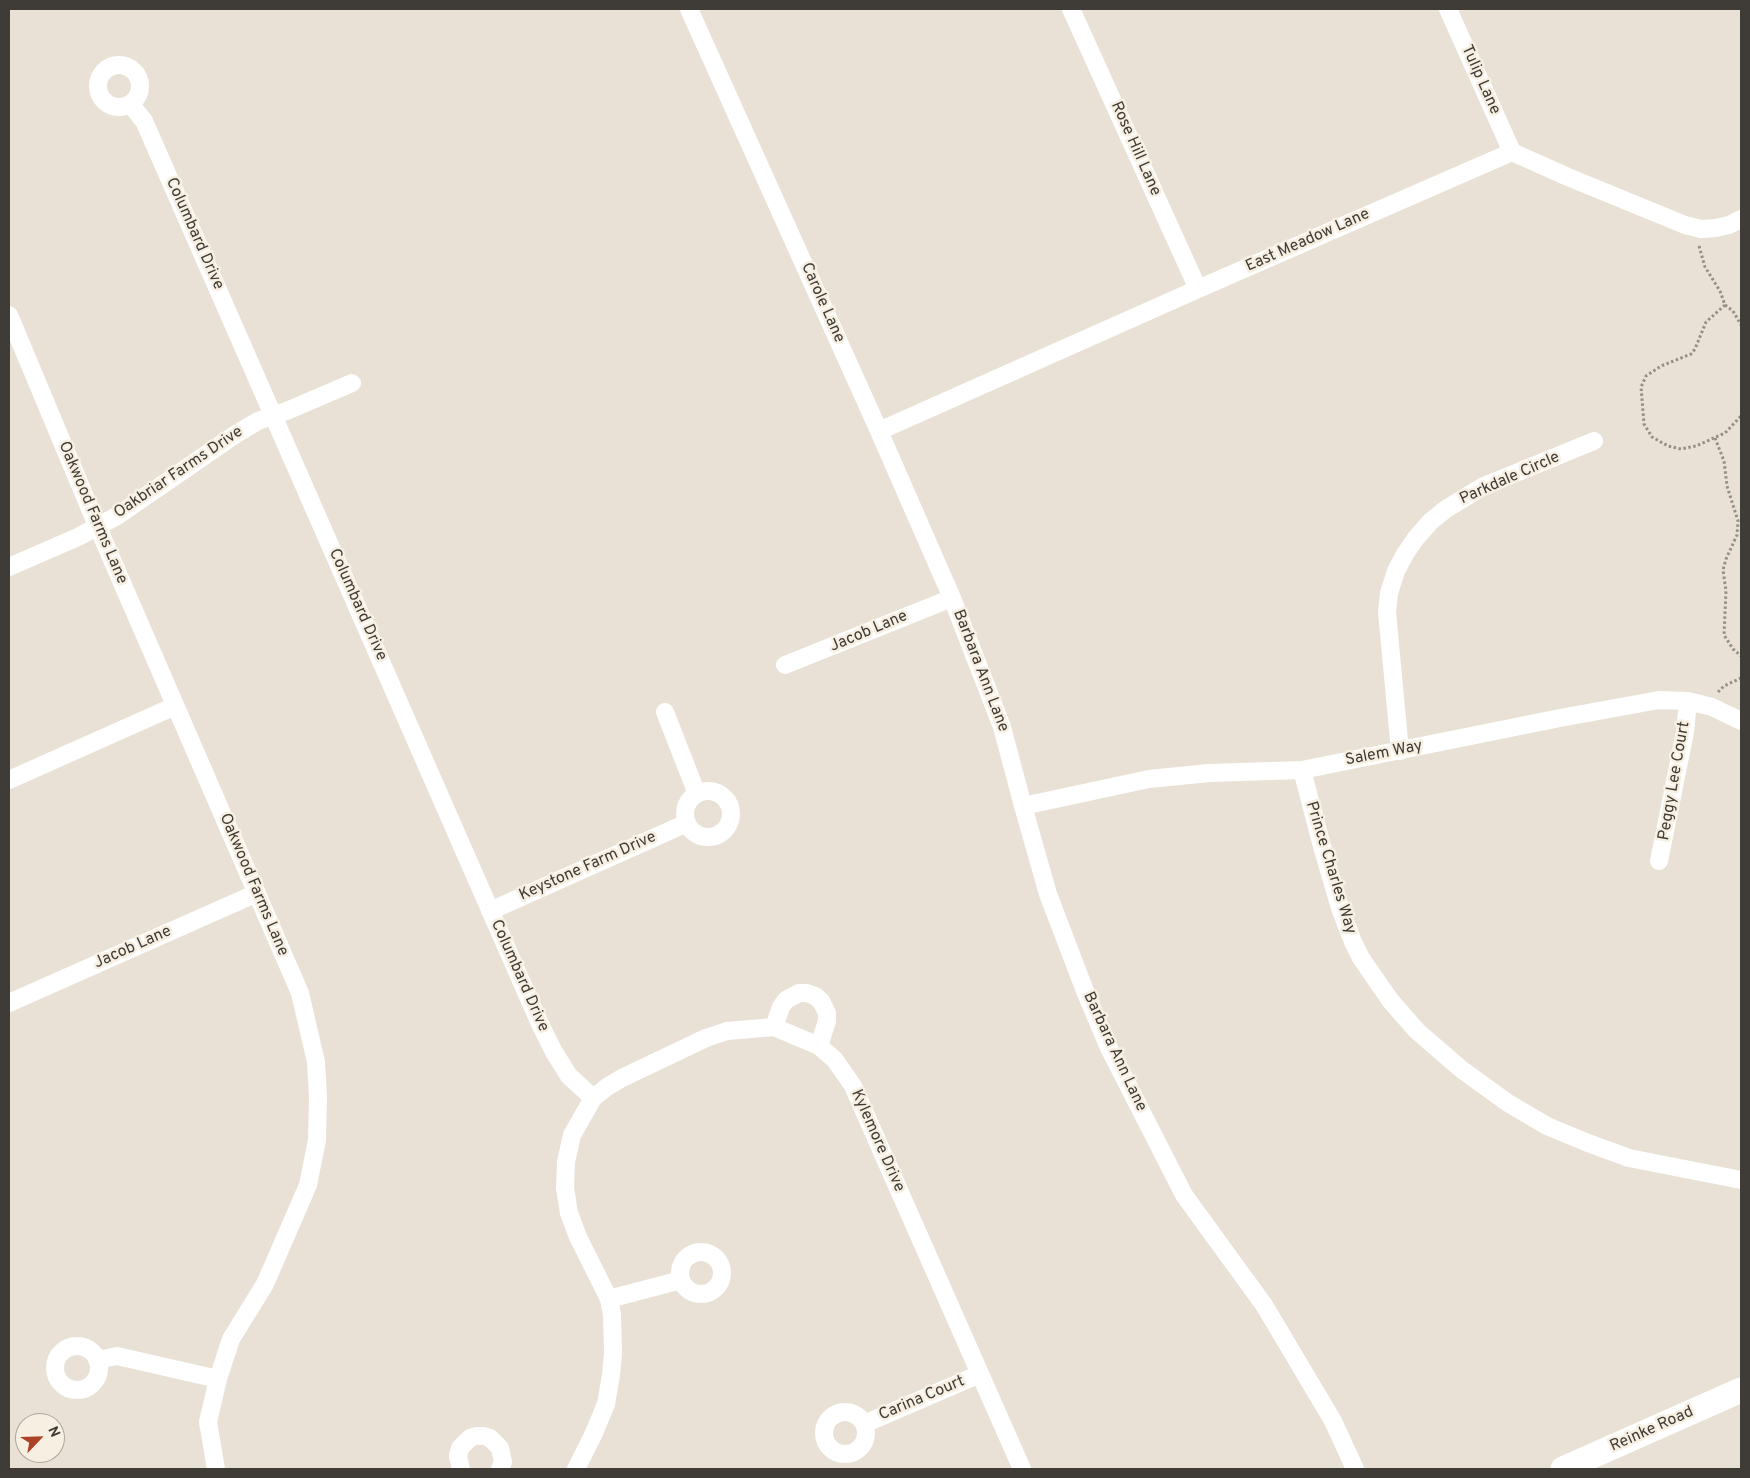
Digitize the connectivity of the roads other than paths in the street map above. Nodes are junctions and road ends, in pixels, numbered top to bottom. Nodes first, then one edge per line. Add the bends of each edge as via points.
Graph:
1 (689, 9) edge
2 (1071, 9) edge
3 (1448, 9) edge
4 (130, 105) dead end
5 (1512, 152) junction
6 (1741, 219) edge
7 (1198, 289) junction
8 (9, 315) edge
9 (352, 382) dead end
10 (274, 416) junction
11 (879, 431) junction
12 (1594, 442) dead end
13 (98, 527) junction
14 (9, 567) edge
15 (952, 598) junction
16 (785, 665) dead end
17 (1688, 701) junction
18 (176, 706) junction
19 (665, 712) dead end
20 (1741, 721) edge
21 (1400, 750) junction
22 (1302, 770) junction
23 (9, 780) edge
24 (697, 794) junction
25 (1022, 806) junction
26 (687, 823) junction
27 (1659, 861) dead end
28 (257, 893) junction
29 (490, 911) junction
30 (9, 1003) edge
31 (774, 1027) junction
32 (818, 1046) junction
33 (594, 1098) junction
34 (1741, 1180) edge
35 (681, 1280) dead end
36 (609, 1299) junction
37 (97, 1360) dead end
38 (980, 1374) junction
39 (218, 1379) junction
40 (1741, 1390) edge
41 (864, 1424) dead end
42 (216, 1469) edge
43 (461, 1469) edge
44 (501, 1469) edge
45 (576, 1469) edge
46 (1022, 1469) edge
47 (1355, 1469) edge
48 (1562, 1469) edge

1 - 11 street, Carole Lane
2 - 7 street, Rose Hill Lane
3 - 5 street, Tulip Lane
4 - 10 street, Columbard Drive via 144,121
5 - 6 street via 1685,225 1705,229 1729,225
5 - 7 street, East Meadow Lane
7 - 11 street, East Meadow Lane
8 - 13 street, Oakwood Farms Lane
9 - 10 street, Oakbriar Farms Drive
10 - 13 street, Oakbriar Farms Drive via 236,434
10 - 29 street, Columbard Drive
11 - 15 street, Carole Lane
12 - 21 street, Parkdale Circle via 1484,486 1430,522 1405,554 1389,593 1387,612
13 - 14 street, Oakbriar Farms Drive
13 - 18 street, Oakwood Farms Lane
15 - 16 street, Jacob Lane
15 - 25 street, Barbara Ann Lane via 1002,727
17 - 20 street, Salem Way via 1710,706
17 - 21 street, Salem Way via 1659,700
17 - 27 street, Peggy Lee Court via 1685,732
18 - 23 street
18 - 28 street, Oakwood Farms Lane
19 - 24 street
21 - 22 street, Salem Way
22 - 25 street, Salem Way via 1149,779
22 - 34 street, Prince Charles Way via 1330,875 1353,942 1390,1000 1417,1031 1461,1069 1547,1126 1629,1158
24 - 26 street via 685,810
24 - 26 street via 704,791 719,794 730,814 729,822 720,834 712,837 697,835
25 - 47 street, Barbara Ann Lane via 1048,894 1085,990 1109,1048 1155,1141 1184,1195 1264,1305 1333,1421
26 - 29 street, Keystone Farm Drive
28 - 30 street, Jacob Lane
28 - 39 street, Oakwood Farms Lane via 300,993 311,1036 318,1097 316,1140 308,1185 265,1284 231,1339
29 - 33 street, Columbard Drive via 554,1052 569,1076
31 - 32 street, Kylemore Drive
31 - 32 street via 786,1000 799,994 815,996 827,1013
31 - 33 street, Kylemore Drive via 727,1031 706,1038 622,1078
32 - 38 street, Kylemore Drive via 835,1060 853,1086
33 - 36 street via 572,1136 564,1188 578,1237
35 - 36 street
36 - 45 street via 614,1353 606,1404
37 - 39 street via 117,1356
38 - 41 street, Carina Court
38 - 46 street, Kylemore Drive
39 - 42 street, Oakwood Farms Lane via 208,1422
40 - 48 street, Reinke Road
43 - 44 street via 460,1448 476,1436 490,1438 500,1448 503,1454

